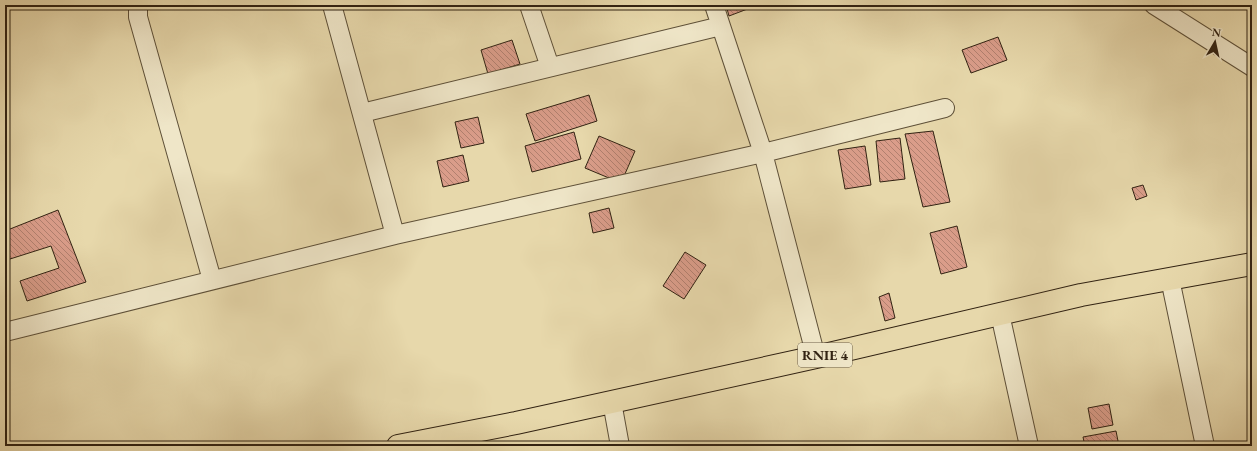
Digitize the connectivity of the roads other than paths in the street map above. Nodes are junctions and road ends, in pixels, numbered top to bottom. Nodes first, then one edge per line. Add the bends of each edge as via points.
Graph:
1 (138, 5) edge
2 (332, 5) edge
3 (529, 5) edge
4 (714, 5) edge
5 (1154, 5) edge
6 (721, 26) junction
7 (550, 67) junction
8 (1252, 67) edge
9 (945, 108) dead end
10 (362, 113) junction
11 (763, 154) junction
12 (395, 235) junction
13 (1252, 264) edge
14 (1170, 279) junction
15 (212, 280) junction
16 (1000, 314) junction
17 (5, 332) edge
18 (816, 357) junction
19 (612, 402) junction
20 (398, 446) edge
21 (620, 446) edge
22 (1029, 446) edge
23 (1205, 446) edge

1 - 15 street via 138,17
2 - 10 street
3 - 7 street
4 - 6 street
5 - 8 street
6 - 7 street
6 - 11 street
7 - 10 street
9 - 11 street
10 - 12 street
11 - 12 street
11 - 18 street
12 - 15 street
13 - 14 main road, RNIE 4
14 - 16 main road, RNIE 4 via 1081,295
14 - 23 street
15 - 17 street
16 - 18 main road, RNIE 4
16 - 22 street
18 - 19 main road, RNIE 4
19 - 20 main road, RNIE 4
19 - 21 street

